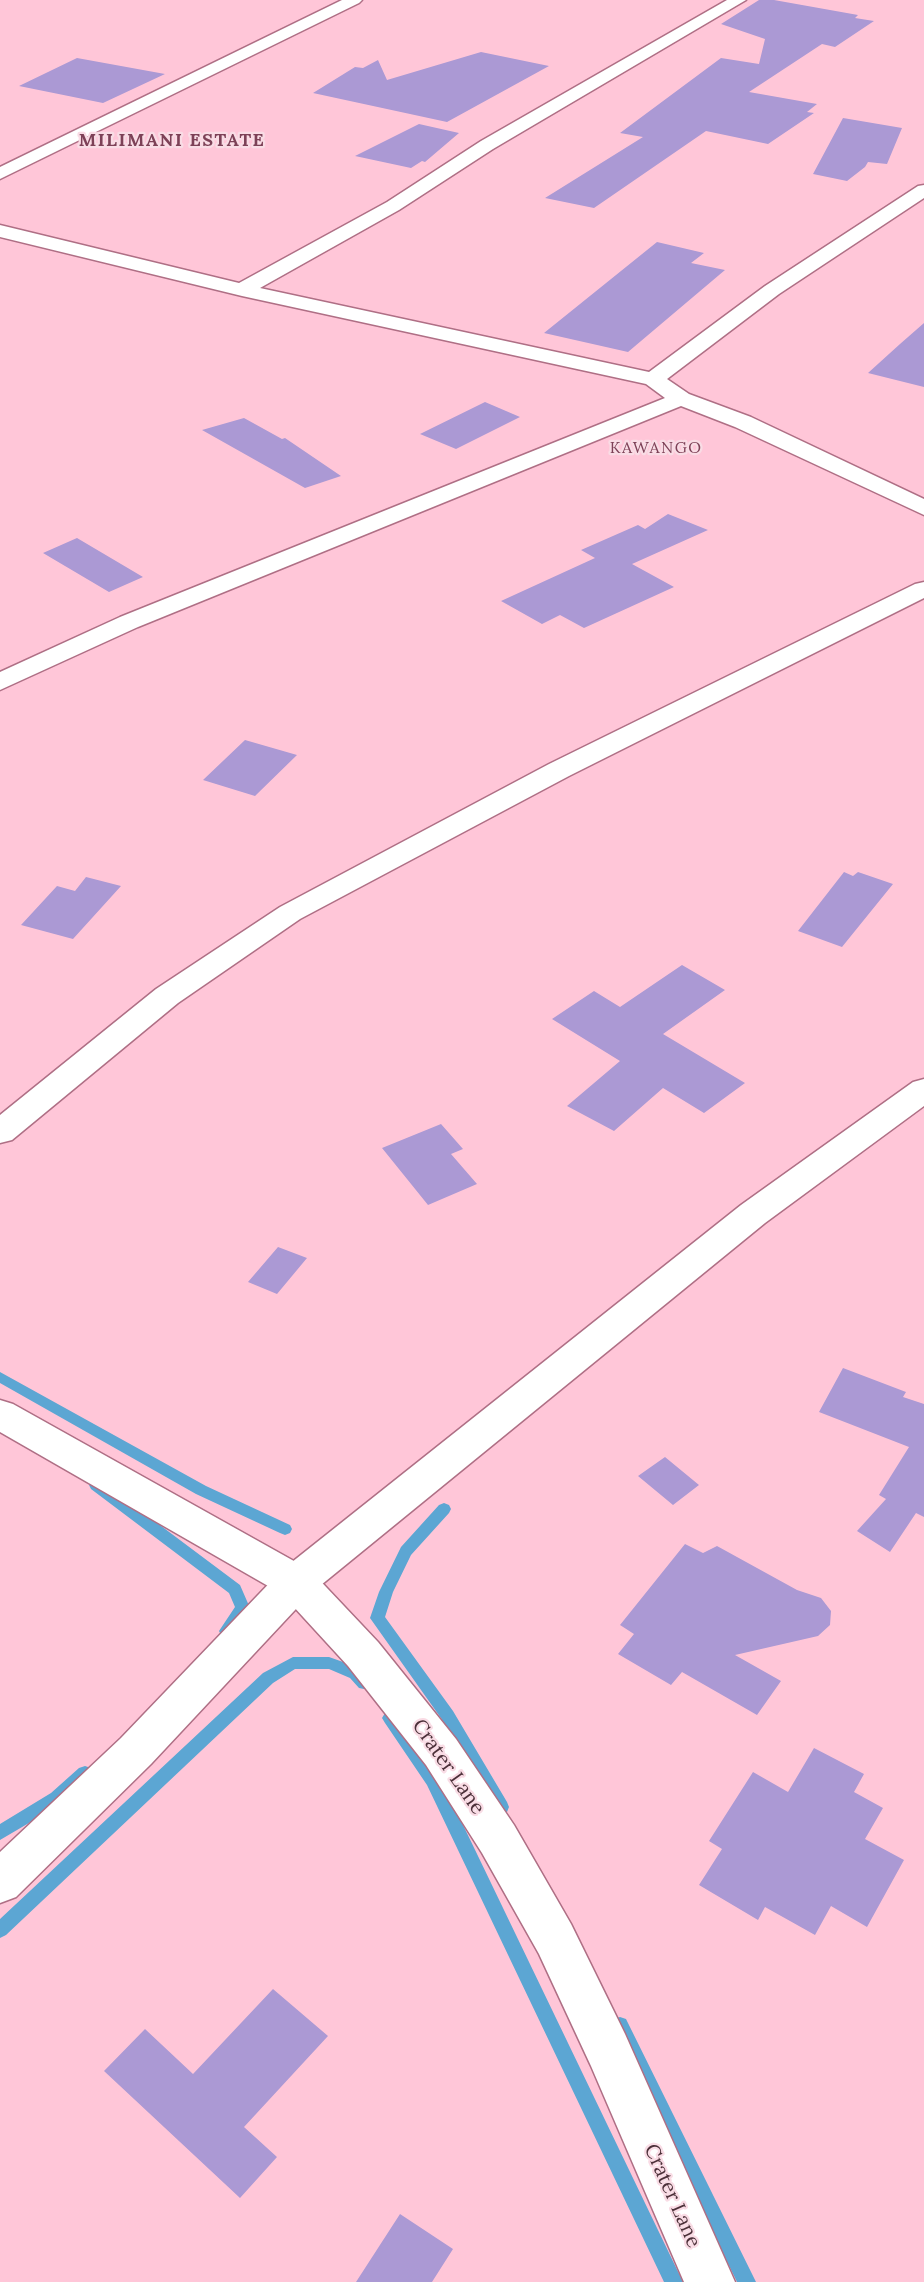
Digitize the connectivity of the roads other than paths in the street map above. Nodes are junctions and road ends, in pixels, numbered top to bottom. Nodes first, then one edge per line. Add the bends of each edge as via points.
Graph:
1 (354, 0) edge
2 (738, 0) edge
3 (0, 174) edge
4 (924, 190) edge
5 (0, 231) edge
6 (242, 290) junction
7 (653, 379) junction
8 (681, 399) junction
9 (924, 508) edge
10 (924, 589) edge
11 (0, 682) edge
12 (924, 1089) edge
13 (0, 1132) edge
14 (0, 1414) edge
15 (296, 1582) junction
16 (0, 1882) edge
17 (710, 2282) edge

1 - 3 street
2 - 6 street via 487,145 393,206
4 - 7 street via 772,290
5 - 6 street
6 - 7 street
7 - 8 street
8 - 9 street via 743,422
8 - 11 street via 129,622
10 - 13 street via 559,770 290,913 167,996
12 - 15 street via 753,1214
14 - 15 street, Crater Lane
15 - 16 street via 136,1751
15 - 17 street, Crater Lane via 363,1654 441,1752 498,1839 555,1939

